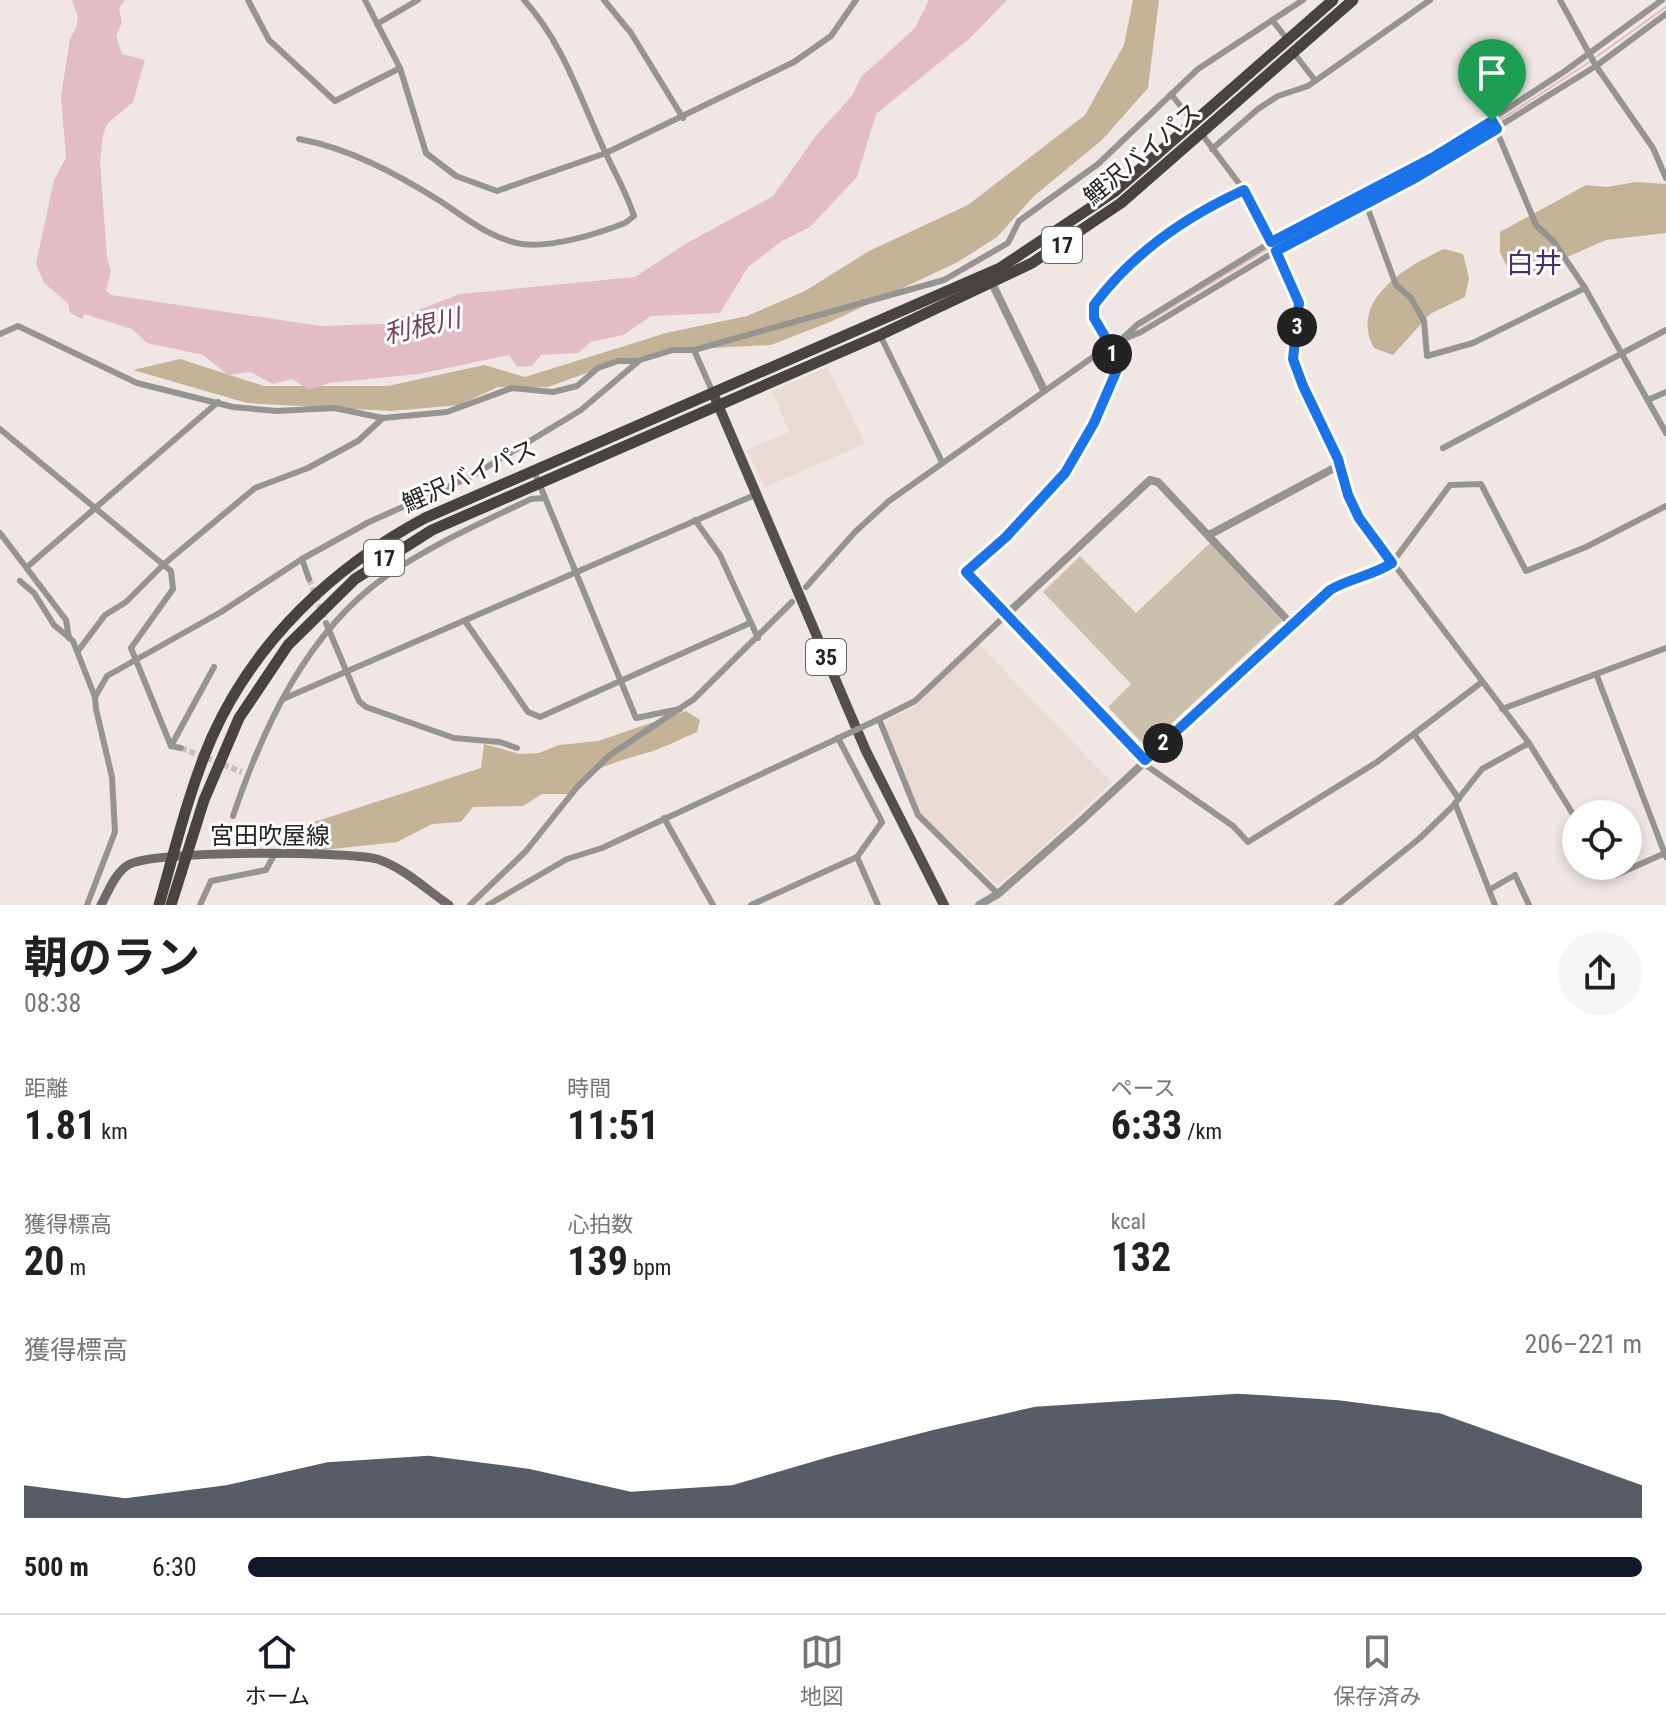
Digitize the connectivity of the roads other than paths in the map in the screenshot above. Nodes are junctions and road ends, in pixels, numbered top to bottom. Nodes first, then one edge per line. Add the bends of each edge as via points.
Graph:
1 (248, 0) edge
2 (365, 0) edge
3 (418, 0) edge
4 (524, 0) edge
5 (604, 0) edge
6 (856, 0) edge
7 (1303, 0) edge
8 (1333, 0) edge
9 (1353, 0) edge
10 (1430, 0) edge
11 (1560, 0) edge
12 (1662, 0) edge
13 (1666, 14) edge
14 (1272, 20) junction
15 (377, 24) junction
16 (1288, 40) junction
17 (1293, 52) junction
18 (1593, 60) junction
19 (400, 68) junction
20 (1314, 79) junction
21 (1171, 94) junction
22 (683, 118) junction
23 (1494, 124) junction
24 (1198, 128) junction
25 (299, 139) dead end
26 (1212, 149) junction
27 (606, 153) junction
28 (1666, 178) edge
29 (1244, 190) junction
30 (1364, 199) junction
31 (1274, 246) junction
32 (989, 278) junction
33 (1585, 288) junction
34 (1666, 330) edge
35 (0, 334) edge
36 (880, 335) junction
37 (1110, 345) junction
38 (694, 350) junction
39 (1622, 354) junction
40 (640, 360) junction
41 (1044, 390) junction
42 (1666, 392) edge
43 (716, 399) junction
44 (1648, 400) junction
45 (218, 402) junction
46 (383, 418) junction
47 (0, 429) edge
48 (1666, 433) edge
49 (1443, 448) dead end
50 (942, 462) junction
51 (1338, 466) junction
52 (536, 477) junction
53 (757, 494) junction
54 (545, 498) junction
55 (1666, 506) edge
56 (95, 509) junction
57 (695, 520) junction
58 (0, 533) edge
59 (1209, 535) junction
60 (302, 559) junction
61 (1392, 563) junction
62 (164, 564) junction
63 (27, 567) junction
64 (577, 572) junction
65 (309, 579) tunnel mouth
66 (20, 581) dead end
67 (806, 587) dead end
68 (792, 602) dead end
69 (1006, 615) junction
70 (465, 621) junction
71 (326, 623) tunnel mouth
72 (750, 623) junction
73 (1291, 624) junction
74 (330, 631) junction
75 (69, 638) junction
76 (758, 638) junction
77 (1666, 648) edge
78 (78, 651) junction
79 (134, 659) junction
80 (214, 667) dead end
81 (346, 672) junction
82 (1597, 676) junction
83 (622, 681) junction
84 (1482, 682) junction
85 (95, 697) junction
86 (283, 699) junction
87 (683, 708) junction
88 (1502, 709) junction
89 (878, 720) junction
90 (1414, 734) junction
91 (840, 737) junction
92 (1529, 743) junction
93 (171, 746) junction
94 (181, 748) tunnel mouth
95 (517, 748) dead end
96 (1145, 760) junction
97 (1564, 800) edge
98 (1457, 801) junction
99 (233, 816) dead end
100 (664, 818) junction
101 (274, 855) junction
102 (1665, 855) edge
103 (179, 856) junction
104 (857, 857) junction
105 (1642, 864) edge
106 (1489, 890) junction
107 (998, 894) junction
108 (770, 897) junction
109 (87, 905) edge
110 (101, 905) edge
111 (159, 905) edge
112 (171, 905) edge
113 (200, 905) edge
114 (449, 905) edge
115 (470, 905) edge
116 (488, 905) edge
117 (713, 905) edge
118 (751, 905) edge
119 (774, 905) edge
120 (878, 905) edge
121 (944, 905) edge
122 (979, 905) edge
123 (1337, 905) edge
124 (1495, 905) edge
125 (1529, 905) edge

1 - 19 street via 269,40 335,101
2 - 15 street
3 - 15 street
4 - 27 street via 542,18 578,85
5 - 22 street via 631,33
6 - 22 street via 840,26 814,49
7 - 14 street
8 - 16 highway, 鯉沢バイパス / 17
9 - 17 highway, 鯉沢バイパス / 17
10 - 20 street
11 - 18 street
12 - 18 street
13 - 18 street
14 - 16 street
14 - 21 street via 1198,69
15 - 19 street
16 - 24 highway, 鯉沢バイパス / 17
17 - 20 street
17 - 24 highway, 鯉沢バイパス / 17
18 - 23 street
18 - 23 street
18 - 28 street via 1653,148
19 - 27 street via 426,153 473,184 497,191 512,188
20 - 26 street via 1258,109
21 - 24 street
21 - 38 street via 1098,164 1019,221 1008,243 955,274
22 - 27 street
23 - 30 street
23 - 30 street
23 - 33 street via 1536,225
24 - 26 street
24 - 32 highway, 鯉沢バイパス / 17 via 1084,215
25 - 27 street via 393,174 478,227 526,245 588,234 634,216
26 - 29 street
29 - 31 street
29 - 37 street via 1183,221 1100,296 1093,312
30 - 31 street
30 - 31 street
30 - 33 street via 1396,285 1424,321 1427,356 1473,343
31 - 37 street via 1175,312
31 - 51 street via 1299,303 1293,359
32 - 36 highway, 鯉沢バイパス / 17
32 - 41 street
32 - 43 highway, 鯉沢バイパス / 17
33 - 39 street
34 - 39 street
35 - 45 street via 18,326 137,383
36 - 43 highway, 鯉沢バイパス / 17
36 - 50 street
37 - 41 street
37 - 69 street via 1116,372 1065,473 966,572
38 - 40 street
38 - 43 street
39 - 44 street
39 - 49 street
40 - 46 street via 598,368 577,386 553,392 512,388 447,412
40 - 60 street via 581,410 472,476
41 - 50 street
42 - 44 street
43 - 52 highway, 鯉沢バイパス / 17
43 - 53 main road, 35
44 - 48 street
45 - 46 street via 277,411 334,408
45 - 56 street
46 - 62 street via 358,441 255,488
47 - 56 street
50 - 67 street via 855,532
51 - 59 street
51 - 61 street via 1359,518
52 - 54 street
52 - 103 highway, 鯉沢バイパス / 17 via 397,533 334,579 276,635 241,682 212,738
53 - 57 street
53 - 121 main road, 35 via 866,751
54 - 64 street
54 - 74 street via 531,499 431,547 382,579
55 - 61 street via 1526,571 1481,484 1450,485
56 - 62 street
56 - 63 street
57 - 64 street
57 - 72 street via 720,555
58 - 63 street
59 - 69 street via 1150,480
59 - 73 street
60 - 65 street
60 - 79 street via 221,612
61 - 73 street via 1330,590
61 - 84 street
62 - 78 street via 105,615
62 - 79 street via 171,571 173,589 132,645
63 - 75 street via 66,620
64 - 70 street
64 - 83 street
66 - 75 street
68 - 76 street
69 - 89 street via 915,701
69 - 96 street
70 - 81 street
70 - 83 street via 528,712 540,717
71 - 74 street
72 - 76 street
72 - 83 street
73 - 96 street
74 - 81 street
74 - 86 street
75 - 78 street
76 - 87 street
77 - 82 street
78 - 85 street
79 - 85 street via 107,676
79 - 93 street
80 - 93 street
81 - 86 street
81 - 95 street via 366,707 454,738
82 - 88 street
82 - 102 street
83 - 87 street via 636,718
84 - 88 street
84 - 90 street
85 - 109 street via 112,777 115,832
86 - 99 street via 244,774
87 - 115 street via 610,755 526,851
88 - 92 street
89 - 91 street, bridge
89 - 107 street via 918,815
90 - 96 street via 1248,842
90 - 98 street
91 - 100 street
91 - 104 street via 882,822
92 - 97 street
92 - 98 street via 1482,769
93 - 94 street
96 - 107 street
98 - 106 street
98 - 123 street
100 - 116 street via 567,859
100 - 117 street
101 - 103 main road, 宮田吹屋線
101 - 113 street via 266,870 211,881
101 - 114 main road, 宮田吹屋線 via 378,859
102 - 105 street
103 - 110 main road, 宮田吹屋線 via 127,865
103 - 111 highway, 鯉沢バイパス / 17
103 - 112 highway, 鯉沢バイパス / 17
104 - 108 street
104 - 120 street
106 - 124 street
106 - 125 street via 1515,875
107 - 122 street
108 - 118 street
108 - 119 street

